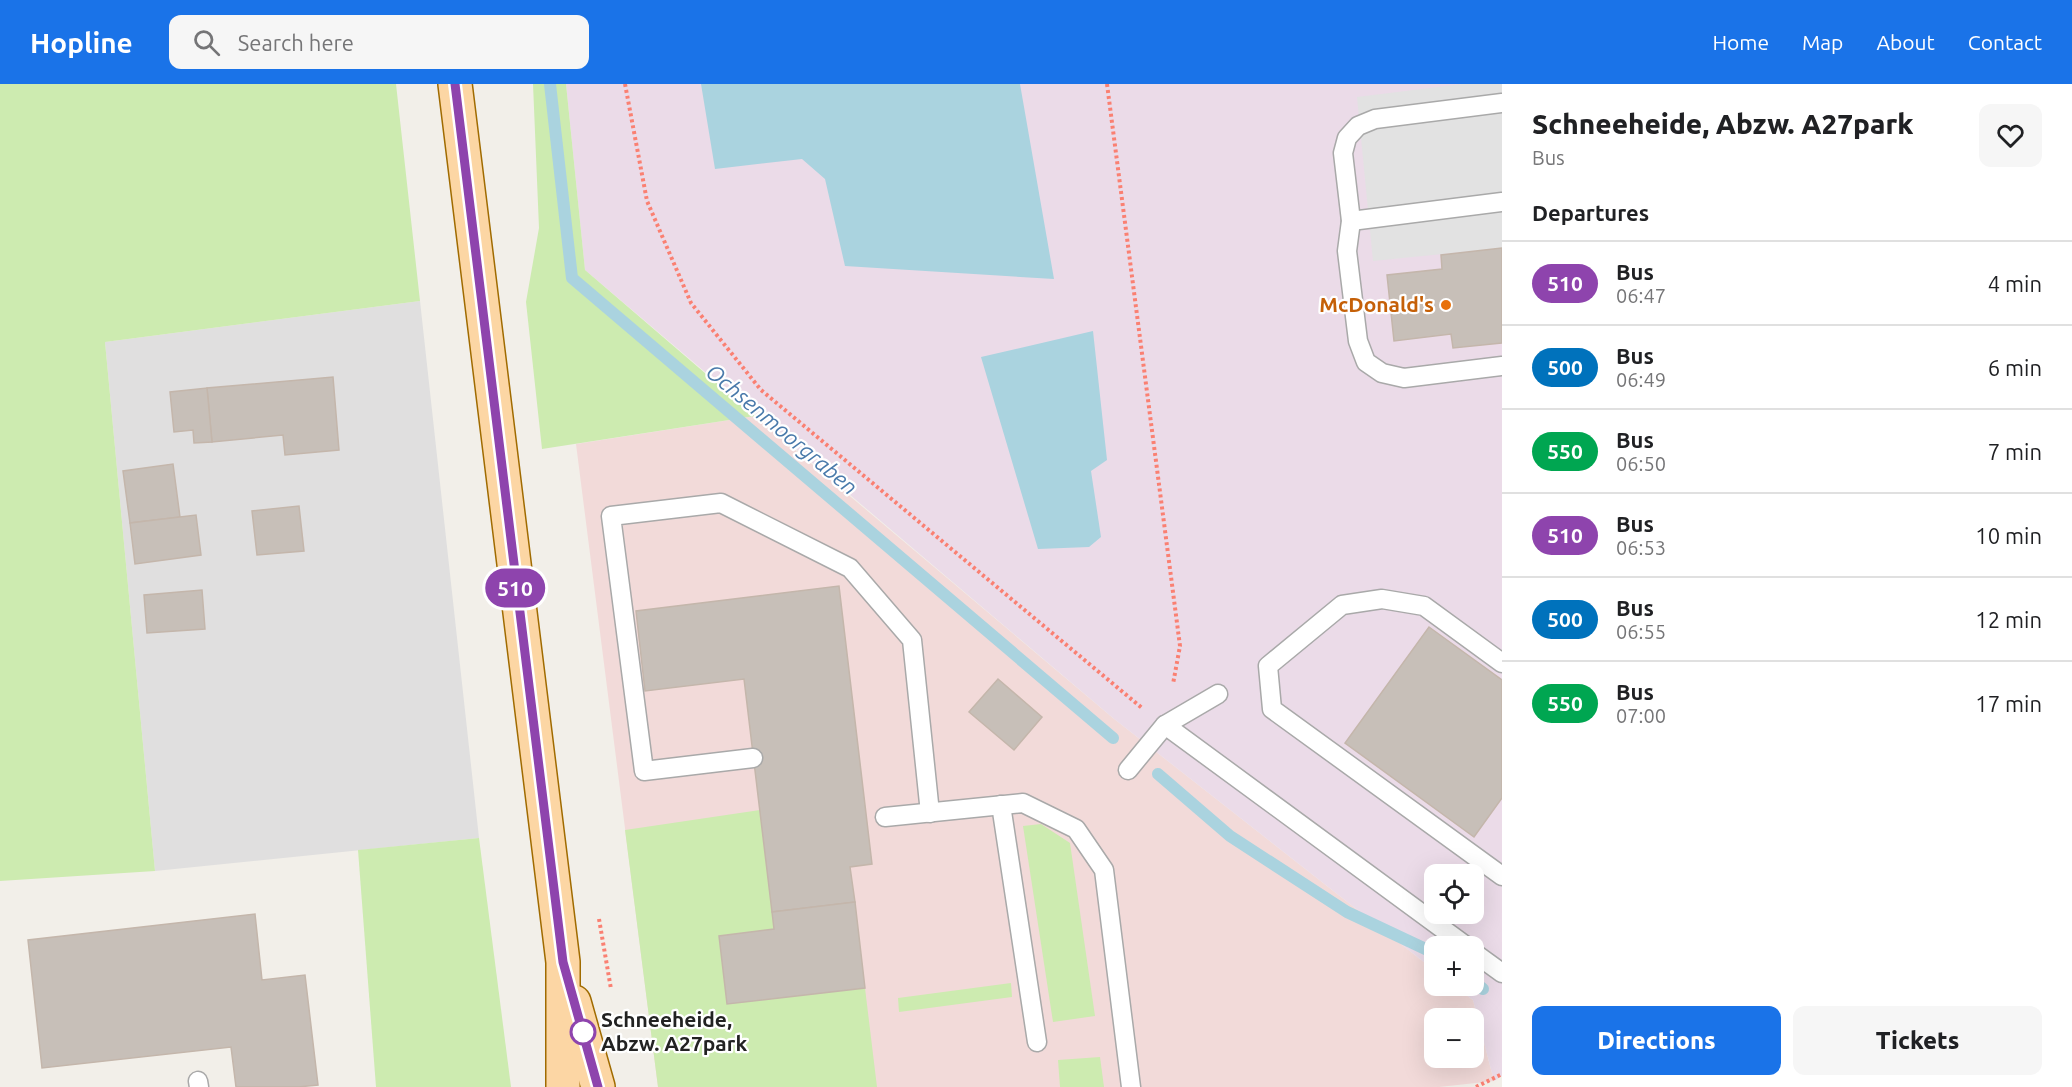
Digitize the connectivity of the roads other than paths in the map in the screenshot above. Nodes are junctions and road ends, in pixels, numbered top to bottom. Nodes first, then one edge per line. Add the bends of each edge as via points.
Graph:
1 (455, 84) edge
2 (1502, 103) edge
3 (1502, 201) edge
4 (1351, 221) junction
5 (1502, 366) edge
6 (1502, 663) edge
7 (1218, 694) dead end
8 (1165, 725) junction
9 (753, 758) dead end
10 (1128, 770) dead end
11 (1001, 806) junction
12 (930, 813) junction
13 (885, 817) dead end
14 (1502, 876) edge
15 (1452, 936) edge
16 (1484, 960) edge
17 (563, 962) junction
18 (1502, 973) edge
19 (1036, 1042) dead end
20 (563, 1087) edge
21 (598, 1087) edge
22 (1131, 1087) edge

1 - 17 main road
2 - 4 lane via 1376,118 1358,126 1347,138 1343,153
3 - 4 lane
4 - 5 lane via 1347,251 1358,341 1366,362 1382,374 1404,378
6 - 14 lane via 1424,606 1382,599 1342,605 1268,666 1272,709
7 - 8 lane
8 - 10 lane
8 - 15 lane
9 - 12 lane via 644,771 611,516 721,503 850,568 912,640
11 - 12 lane
11 - 19 lane
11 - 22 lane via 1023,803 1076,829 1104,870
12 - 13 lane
16 - 18 lane
17 - 20 main road
17 - 21 main road

